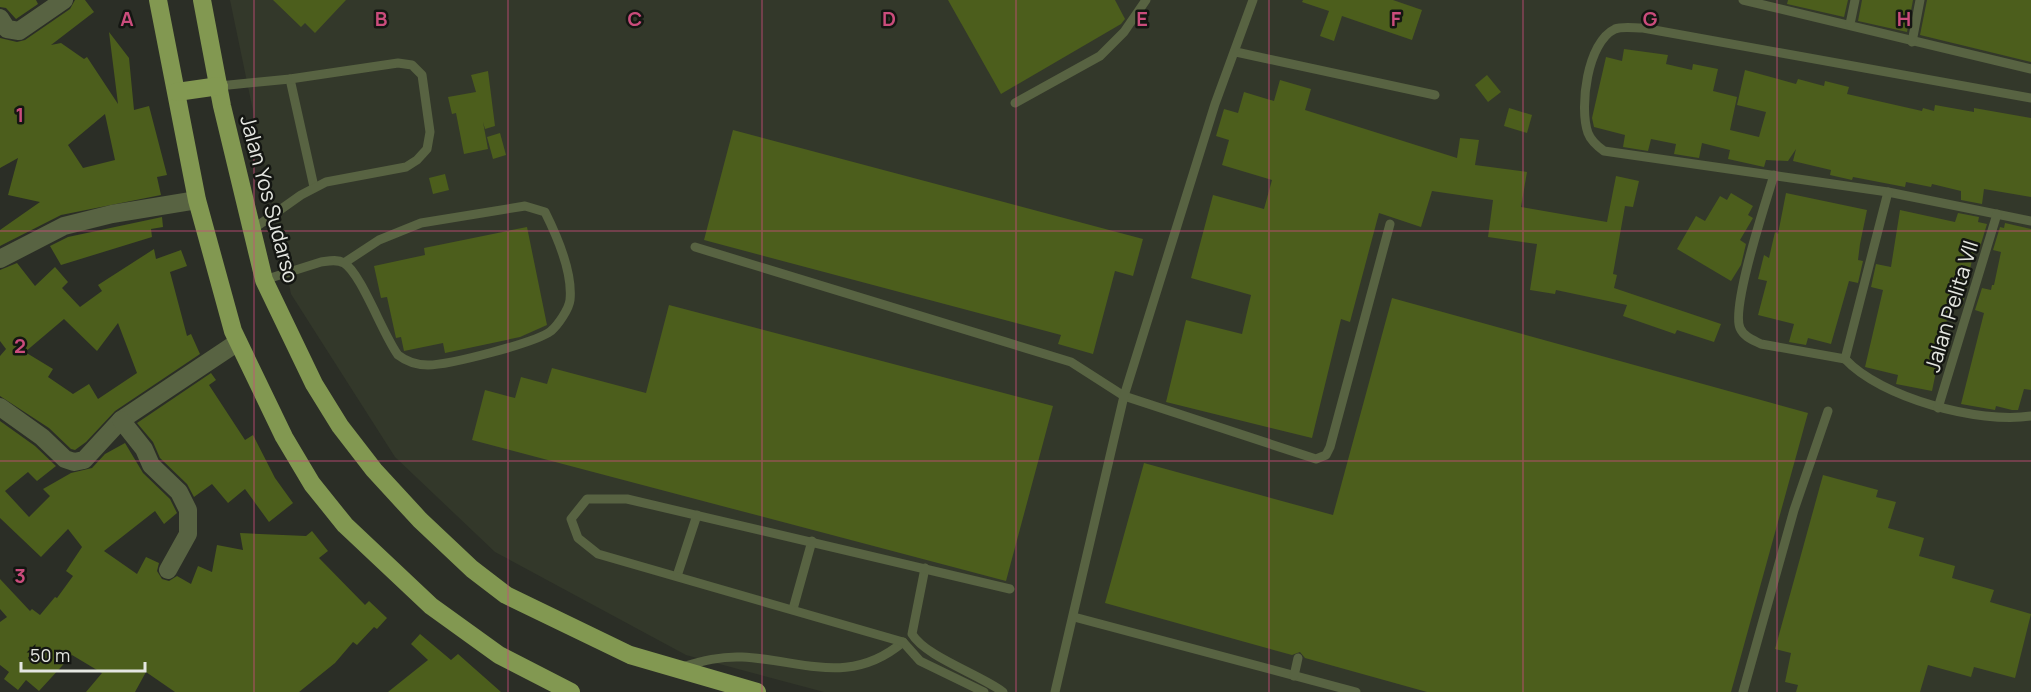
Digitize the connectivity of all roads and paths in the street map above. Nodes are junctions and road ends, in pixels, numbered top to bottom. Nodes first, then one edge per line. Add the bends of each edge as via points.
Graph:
1 (64, 0) edge
2 (158, 0) edge
3 (202, 0) edge
4 (1146, 0) edge
5 (1253, 0) edge
6 (1743, 0) edge
7 (1855, 0) edge
8 (1920, 0) edge
9 (1778, 3) edge
10 (0, 18) edge
11 (1850, 24) junction
12 (1912, 42) junction
13 (1236, 52) junction
14 (2031, 69) edge
15 (290, 79) junction
16 (219, 86) junction
17 (177, 92) junction
18 (1435, 95) dead end
19 (2031, 98) edge
20 (1016, 103) dead end
21 (1774, 176) junction
22 (314, 187) junction
23 (1888, 192) junction
24 (197, 200) junction
25 (1997, 214) junction
26 (2031, 221) edge
27 (1390, 224) dead end
28 (253, 229) junction
29 (695, 247) dead end
30 (0, 259) edge
31 (344, 263) junction
32 (264, 280) junction
33 (238, 342) junction
34 (1845, 359) junction
35 (1124, 396) junction
36 (0, 407) edge
37 (1938, 408) junction
38 (1828, 411) dead end
39 (2031, 416) edge
40 (121, 420) junction
41 (697, 515) junction
42 (812, 541) junction
43 (925, 568) junction
44 (168, 570) dead end
45 (676, 576) junction
46 (1010, 590) dead end
47 (793, 609) junction
48 (1074, 617) junction
49 (903, 642) junction
50 (1298, 658) dead end
51 (674, 669) junction
52 (1294, 676) junction
53 (566, 691) edge
54 (757, 692) edge
55 (984, 692) edge
56 (1003, 692) edge
57 (1055, 692) edge
58 (1356, 692) edge
59 (1743, 692) edge

1 - 10 street via 19,31 8,29
2 - 17 main road
3 - 16 main road, Jalan Yos Sudarso
4 - 20 lane via 1124,32 1100,56
5 - 13 lane
6 - 9 lane
7 - 11 lane
8 - 12 lane
9 - 11 lane
11 - 12 lane
12 - 14 lane
13 - 18 lane
13 - 35 lane via 1215,104
15 - 16 lane
15 - 22 lane
15 - 22 lane via 398,63 412,66 422,75 430,132 422,155 406,167
16 - 17 main road
16 - 28 main road, Jalan Yos Sudarso
17 - 24 main road
19 - 21 lane via 1643,28 1617,28 1606,35 1591,61 1586,90 1584,115 1593,142 1604,151
21 - 23 lane
21 - 34 lane via 1751,254 1738,315 1740,328 1761,344
22 - 28 lane
23 - 25 lane
23 - 34 lane
24 - 30 street via 64,226
24 - 33 main road
25 - 26 lane
25 - 37 lane, Jalan Pelita VII
27 - 35 lane via 1330,447 1321,459
28 - 32 main road, Jalan Yos Sudarso
29 - 35 lane via 1071,362
31 - 31 lane via 356,276 390,345 398,355 416,364 460,360 540,337 556,325 570,302 556,234 545,212 525,206 421,223 379,240
31 - 32 lane via 321,262
32 - 51 main road, Jalan Yos Sudarso via 314,384 340,426 374,470 442,541 506,595 608,645
33 - 40 street
33 - 53 main road via 284,437 317,492 345,525 417,594 472,637
34 - 37 lane via 1865,378
35 - 48 lane
36 - 40 street via 74,462 84,460
37 - 39 lane via 2011,419
38 - 59 lane via 1794,510
40 - 44 street via 144,449 151,465 179,492 188,510 188,534
41 - 42 lane
41 - 45 lane
41 - 45 lane via 608,497 587,499 571,519 578,538 598,554
42 - 43 lane
42 - 47 lane
43 - 46 lane
43 - 56 lane via 912,634 923,648
45 - 47 lane
47 - 49 lane
48 - 52 lane
48 - 57 lane
49 - 51 lane via 867,663 840,669 742,657 712,659
49 - 55 lane via 920,661
50 - 52 lane
51 - 54 main road, Jalan Yos Sudarso
52 - 58 lane

